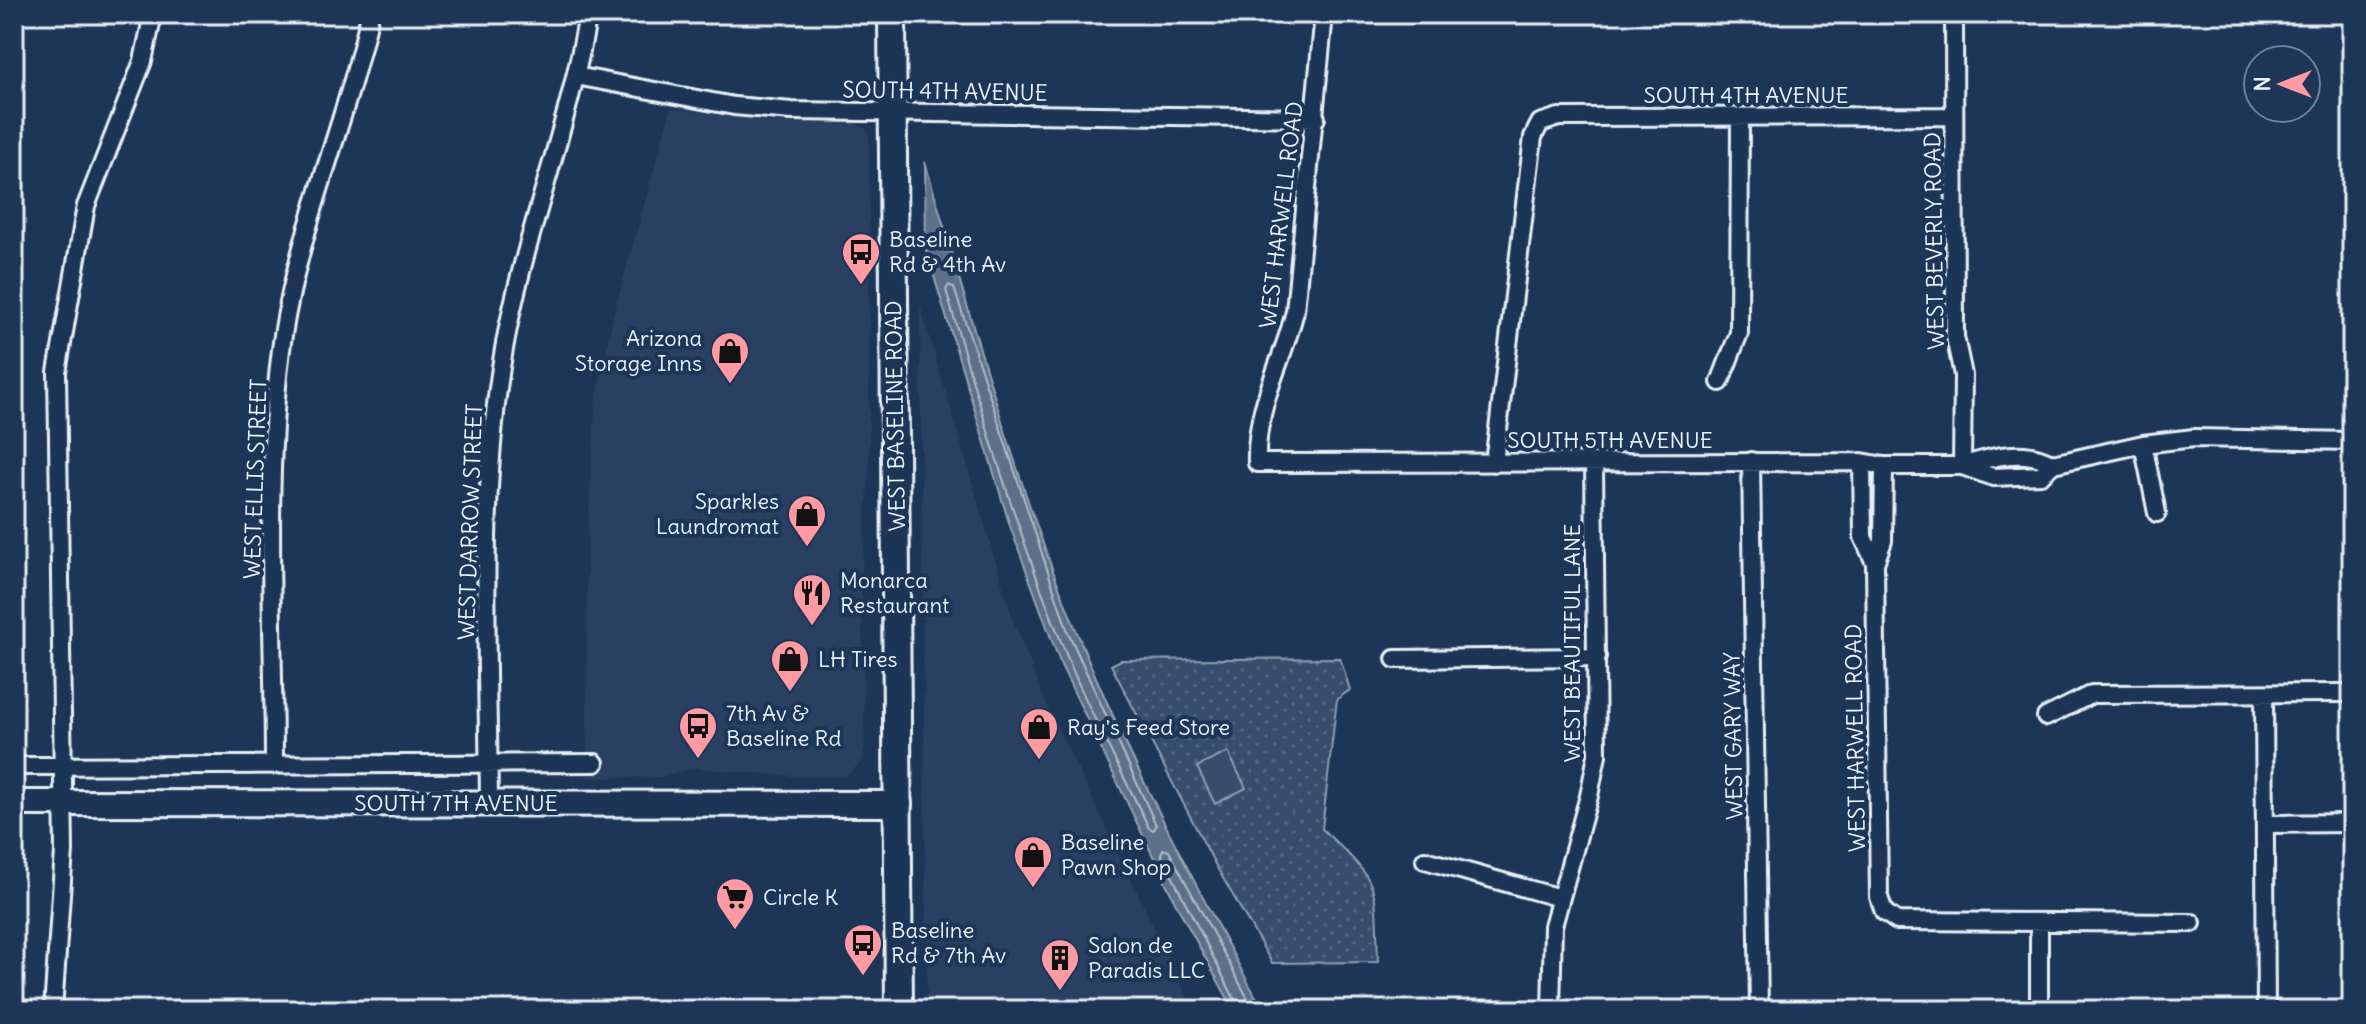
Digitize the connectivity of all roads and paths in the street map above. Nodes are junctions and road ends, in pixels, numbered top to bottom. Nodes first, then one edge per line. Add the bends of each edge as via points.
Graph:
1 (153, 14) edge
2 (370, 14) edge
3 (588, 14) edge
4 (892, 14) edge
5 (1324, 14) edge
6 (1954, 14) edge
7 (576, 76) junction
8 (893, 111) junction
9 (1953, 116) junction
10 (1316, 118) junction
11 (1740, 119) junction
12 (1720, 382) dead end
13 (2352, 441) edge
14 (2143, 444) junction
15 (2020, 456) junction
16 (1751, 461) junction
17 (1594, 462) junction
18 (1862, 462) junction
19 (1257, 463) joint
20 (1494, 463) junction
21 (2053, 464) junction
22 (1884, 466) junction
23 (1962, 466) junction
24 (2020, 476) junction
25 (2157, 513) dead end
26 (1863, 514) junction
27 (1884, 514) junction
28 (1875, 563) junction
29 (1597, 657) junction
30 (1395, 659) dead end
31 (2352, 693) edge
32 (2264, 694) junction
33 (2046, 717) dead end
34 (595, 763) dead end
35 (489, 764) junction
36 (274, 765) junction
37 (14, 766) edge
38 (62, 766) junction
39 (63, 802) junction
40 (14, 803) edge
41 (489, 804) junction
42 (899, 804) junction
43 (2352, 823) edge
44 (2265, 824) junction
45 (1425, 860) dead end
46 (1560, 898) junction
47 (2039, 922) junction
48 (2192, 923) dead end
49 (53, 1010) edge
50 (899, 1010) edge
51 (1551, 1010) edge
52 (1759, 1010) edge
53 (2039, 1010) edge
54 (2266, 1010) edge

1 - 38 street via 143,61 86,206 57,372
2 - 36 street, WEST ELLIS STREET via 297,266 283,336 273,438
3 - 7 street, WEST DARROW STREET
4 - 8 main road, WEST BASELINE ROAD
5 - 10 street, WEST HARWELL ROAD
6 - 9 street, WEST BEVERLY ROAD
7 - 8 street, SOUTH 4TH AVENUE via 734,106
7 - 35 street, WEST DARROW STREET via 518,278 495,407 487,603
8 - 10 street, SOUTH 4TH AVENUE
8 - 42 main road, WEST BASELINE ROAD
9 - 11 street, SOUTH 4TH AVENUE
9 - 23 street, WEST BEVERLY ROAD
10 - 19 street, WEST HARWELL ROAD via 1295,311 1285,352 1263,400
11 - 12 street via 1739,333
11 - 20 street, SOUTH 4TH AVENUE via 1559,117 1540,123 1533,137
13 - 14 street, SOUTH 5TH AVENUE via 2194,438
14 - 21 street, SOUTH 5TH AVENUE
14 - 25 street
15 - 21 street, SOUTH 5TH AVENUE via 2041,456
15 - 23 street, SOUTH 5TH AVENUE via 1993,456
15 - 24 street
16 - 17 street, SOUTH 5TH AVENUE
16 - 18 street, SOUTH 5TH AVENUE
16 - 52 street, WEST GARY WAY
17 - 20 street, SOUTH 5TH AVENUE
17 - 29 street, WEST BEAUTIFUL LANE
18 - 22 street, SOUTH 5TH AVENUE
18 - 26 street, WEST HARWELL ROAD
19 - 20 street, SOUTH 5TH AVENUE
21 - 24 street, SOUTH 5TH AVENUE via 2041,475
22 - 23 street, SOUTH 5TH AVENUE
22 - 27 street, WEST HARWELL ROAD
23 - 24 street, SOUTH 5TH AVENUE via 1993,477
26 - 27 street
26 - 28 street, WEST HARWELL ROAD via 1863,537
27 - 28 street, WEST HARWELL ROAD
28 - 47 street, WEST HARWELL ROAD via 1879,897 1884,912 1897,921
29 - 30 street
29 - 46 street, WEST BEAUTIFUL LANE via 1596,764
31 - 32 street
32 - 33 street via 2092,694
32 - 44 street
34 - 35 street, SOUTH 7TH AVENUE
35 - 36 street, SOUTH 7TH AVENUE
35 - 41 street, WEST DARROW STREET
36 - 38 street, SOUTH 7TH AVENUE
37 - 38 street, SOUTH 7TH AVENUE
38 - 39 street
39 - 40 main road, SOUTH 7TH AVENUE
39 - 41 main road, SOUTH 7TH AVENUE
39 - 49 street
41 - 42 main road, SOUTH 7TH AVENUE
42 - 50 main road, WEST BASELINE ROAD
43 - 44 street
44 - 54 street
45 - 46 street
46 - 51 street, WEST BEAUTIFUL LANE via 1550,951
47 - 48 street
47 - 53 street

